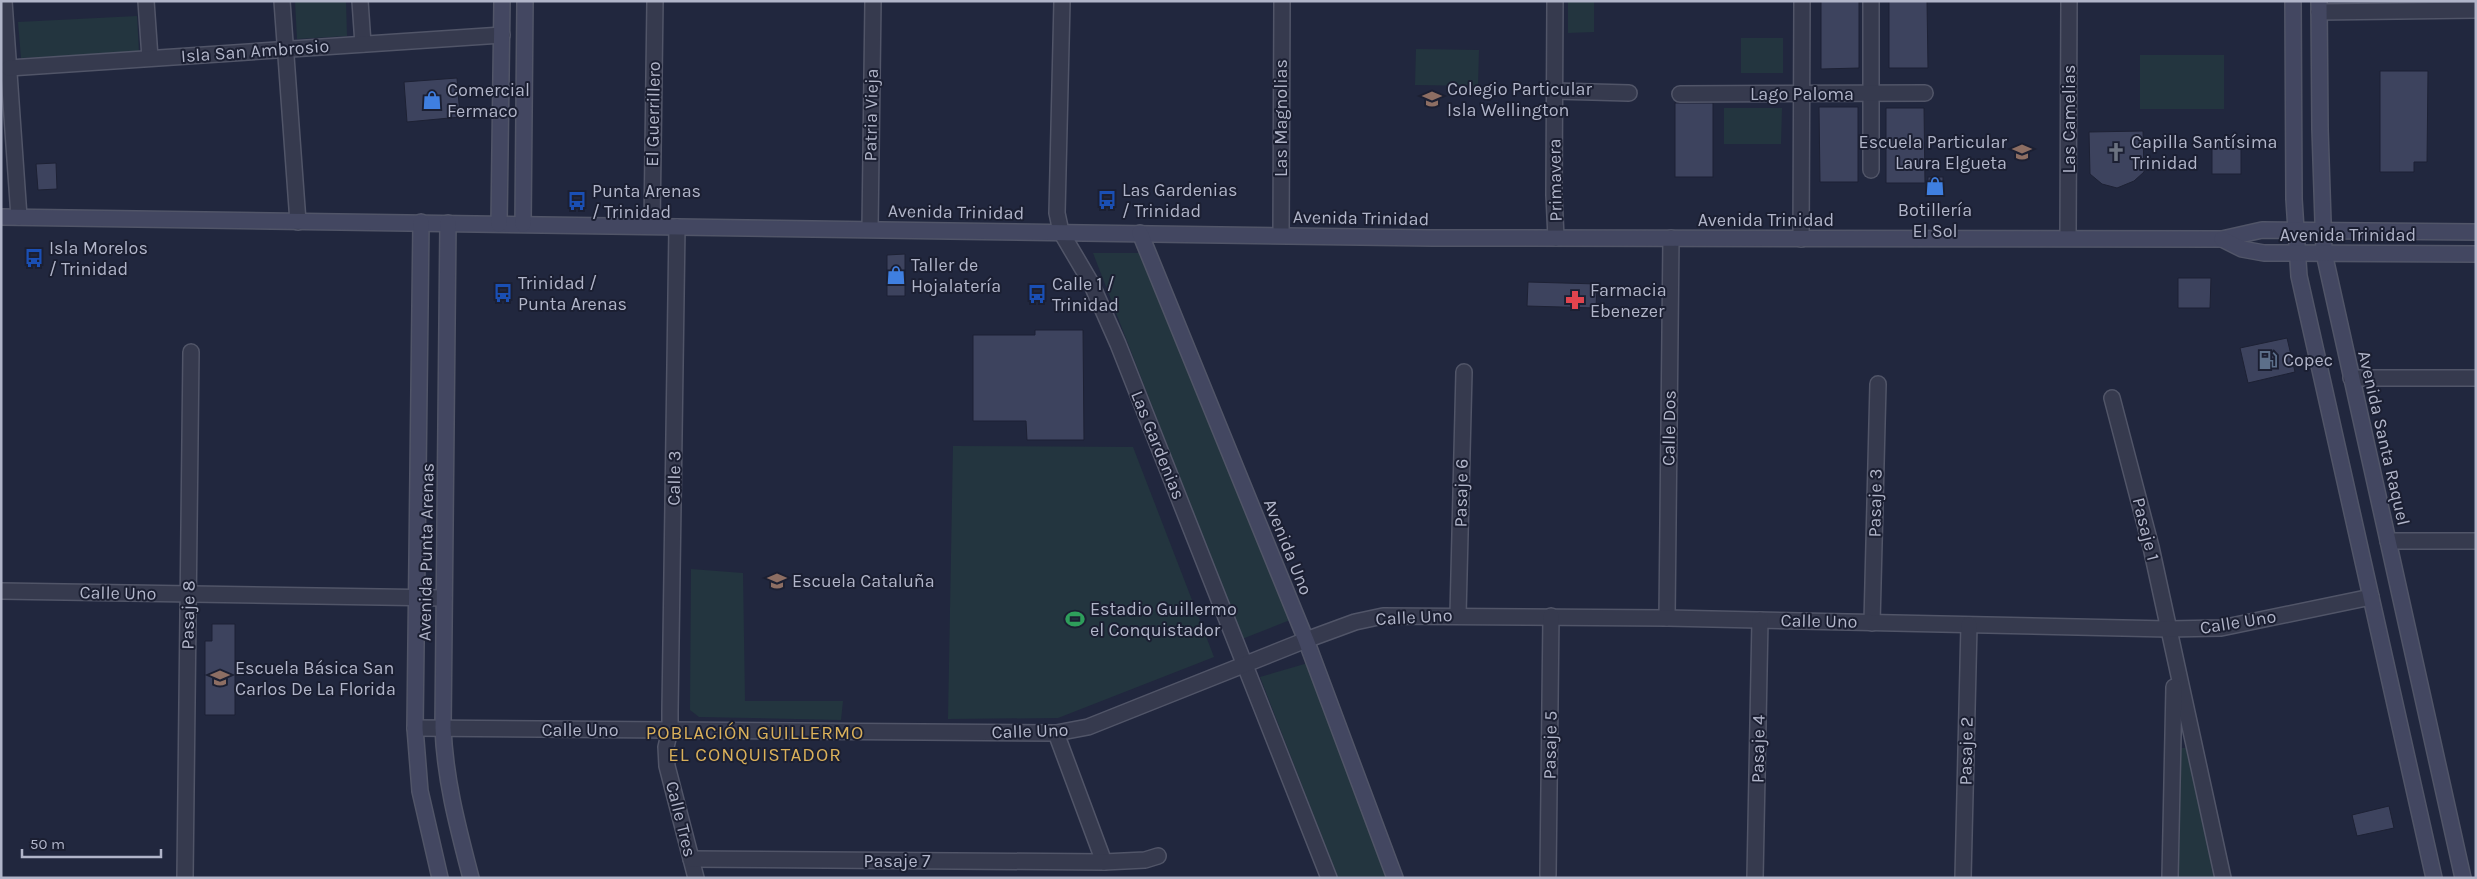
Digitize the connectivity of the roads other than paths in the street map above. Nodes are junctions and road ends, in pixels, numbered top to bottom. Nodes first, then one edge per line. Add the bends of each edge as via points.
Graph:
1 (4, 1) edge
2 (146, 1) edge
3 (282, 1) edge
4 (360, 1) edge
5 (502, 1) edge
6 (526, 1) edge
7 (655, 1) edge
8 (873, 1) edge
9 (1062, 1) edge
10 (1282, 1) edge
11 (1555, 1) edge
12 (1802, 1) edge
13 (1871, 1) edge
14 (2069, 1) edge
15 (2293, 1) edge
16 (2319, 6) edge
17 (2446, 6) edge
18 (2476, 10) edge
19 (502, 35) junction
20 (363, 44) junction
21 (285, 49) junction
22 (150, 58) junction
23 (9, 68) junction
24 (1555, 91) junction
25 (1629, 93) dead end
26 (1871, 93) junction
27 (1924, 93) dead end
28 (1680, 94) dead end
29 (1801, 94) junction
30 (1871, 170) dead end
31 (1, 217) edge
32 (19, 217) junction
33 (298, 222) junction
34 (421, 222) junction
35 (448, 223) junction
36 (499, 224) junction
37 (523, 224) junction
38 (652, 226) junction
39 (677, 226) junction
40 (870, 229) junction
41 (2295, 230) junction
42 (2322, 230) junction
43 (1061, 232) junction
44 (2476, 232) edge
45 (1140, 233) junction
46 (1281, 235) junction
47 (1556, 238) junction
48 (1671, 238) junction
49 (2068, 238) junction
50 (1801, 239) junction
51 (2222, 239) junction
52 (2296, 253) junction
53 (2324, 253) junction
54 (2476, 254) edge
55 (191, 352) dead end
56 (1464, 372) dead end
57 (2351, 378) junction
58 (2476, 378) edge
59 (1878, 384) dead end
60 (2112, 398) dead end
61 (2388, 541) junction
62 (2476, 541) edge
63 (1, 591) edge
64 (188, 594) junction
65 (2371, 597) junction
66 (416, 598) junction
67 (444, 598) junction
68 (1458, 615) junction
69 (1551, 616) junction
70 (1667, 618) junction
71 (1760, 620) junction
72 (1872, 623) junction
73 (1969, 625) junction
74 (2168, 629) junction
75 (1306, 640) junction
76 (2175, 662) junction
77 (1245, 666) junction
78 (415, 728) junction
79 (443, 728) junction
80 (670, 730) junction
81 (1056, 733) junction
82 (1158, 856) dead end
83 (691, 859) junction
84 (1104, 862) junction
85 (1548, 875) dead end
86 (185, 878) edge
87 (440, 878) edge
88 (471, 878) edge
89 (696, 878) edge
90 (1329, 878) edge
91 (1395, 878) edge
92 (1755, 878) edge
93 (1963, 878) edge
94 (2170, 878) edge
95 (2223, 878) edge
96 (2434, 878) edge
97 (2463, 878) edge

1 - 23 street
2 - 22 street
3 - 21 street
4 - 20 street
5 - 19 main road
6 - 37 main road
7 - 38 street, El Guerrillero
8 - 40 street, Patria Vieja
9 - 43 street, Las Gardenias via 1057,213
10 - 46 street, Las Magnolias
11 - 24 street, Primavera
12 - 29 street
13 - 26 street
14 - 49 street, Las Camelias
15 - 41 main road
16 - 17 street
16 - 42 main road, Avenida Santa Raquel
17 - 18 street
19 - 20 street, Isla San Ambrosio
19 - 36 main road
20 - 21 street, Isla San Ambrosio
21 - 22 street, Isla San Ambrosio
21 - 33 street
22 - 23 street, Isla San Ambrosio
23 - 32 street
24 - 25 street
24 - 47 street, Primavera
26 - 27 street, Lago Paloma
26 - 29 street, Lago Paloma
26 - 30 street
28 - 29 street, Lago Paloma
29 - 50 street
31 - 32 main road, Avenida Trinidad
32 - 33 main road, Avenida Trinidad
33 - 34 main road, Avenida Trinidad
34 - 35 main road, Avenida Trinidad
34 - 66 main road, Avenida Punta Arenas
35 - 36 main road, Avenida Trinidad
35 - 67 main road, Avenida Punta Arenas
36 - 37 main road, Avenida Trinidad
37 - 38 main road, Avenida Trinidad
38 - 39 main road, Avenida Trinidad
39 - 40 main road, Avenida Trinidad
39 - 80 street, Calle 3
40 - 43 main road, Avenida Trinidad
41 - 42 main road, Avenida Trinidad
41 - 51 main road, Avenida Trinidad via 2262,230
41 - 52 main road
42 - 44 main road, Avenida Trinidad
42 - 53 main road, Avenida Santa Raquel
43 - 45 main road, Avenida Trinidad
43 - 77 street, Las Gardenias via 1105,312
45 - 46 main road, Avenida Trinidad
45 - 75 main road, Avenida Uno
46 - 47 main road, Avenida Trinidad
47 - 48 main road, Avenida Trinidad
48 - 50 main road, Avenida Trinidad
48 - 70 street, Calle Dos
49 - 50 main road, Avenida Trinidad
49 - 51 main road, Avenida Trinidad
51 - 52 main road, Avenida Trinidad via 2252,252
52 - 53 main road, Avenida Trinidad
52 - 65 main road
53 - 54 main road, Avenida Trinidad
53 - 57 main road, Avenida Santa Raquel
55 - 64 street, Pasaje 8
56 - 68 street, Pasaje 6
57 - 58 street
57 - 61 main road, Avenida Santa Raquel
59 - 72 street, Pasaje 3
60 - 74 street, Pasaje 1 via 2152,547
61 - 62 street
61 - 97 main road, Avenida Santa Raquel
63 - 64 street, Calle Uno
64 - 66 street, Calle Uno
64 - 86 street, Pasaje 8
65 - 74 street, Calle Uno via 2221,628
65 - 96 main road
66 - 67 street, Calle Uno
66 - 78 main road, Avenida Punta Arenas
67 - 79 main road, Avenida Punta Arenas
68 - 69 street, Calle Uno
68 - 75 street, Calle Uno via 1383,616 1355,622
69 - 70 street, Calle Uno
69 - 85 street, Pasaje 5
70 - 71 street, Calle Uno
71 - 72 street, Calle Uno
71 - 92 street, Pasaje 4
72 - 73 street, Calle Uno
73 - 74 street, Calle Uno
73 - 93 street, Pasaje 2
74 - 76 street, Pasaje 1
75 - 77 street, Calle Uno
75 - 91 main road, Avenida Uno
76 - 94 street, Pasaje 1
76 - 95 street, Pasaje 1
77 - 81 street, Calle Uno via 1088,728
77 - 90 street, Las Gardenias
78 - 79 street, Calle Uno
78 - 87 main road, Avenida Punta Arenas via 420,791
79 - 80 street, Calle Uno
79 - 88 main road, Avenida Punta Arenas via 450,792
80 - 81 street, Calle Uno
80 - 83 street, Calle Tres via 666,747 667,766
81 - 84 street
82 - 84 street, Pasaje 7 via 1145,860
83 - 84 street, Pasaje 7
83 - 89 street, Calle Tres

